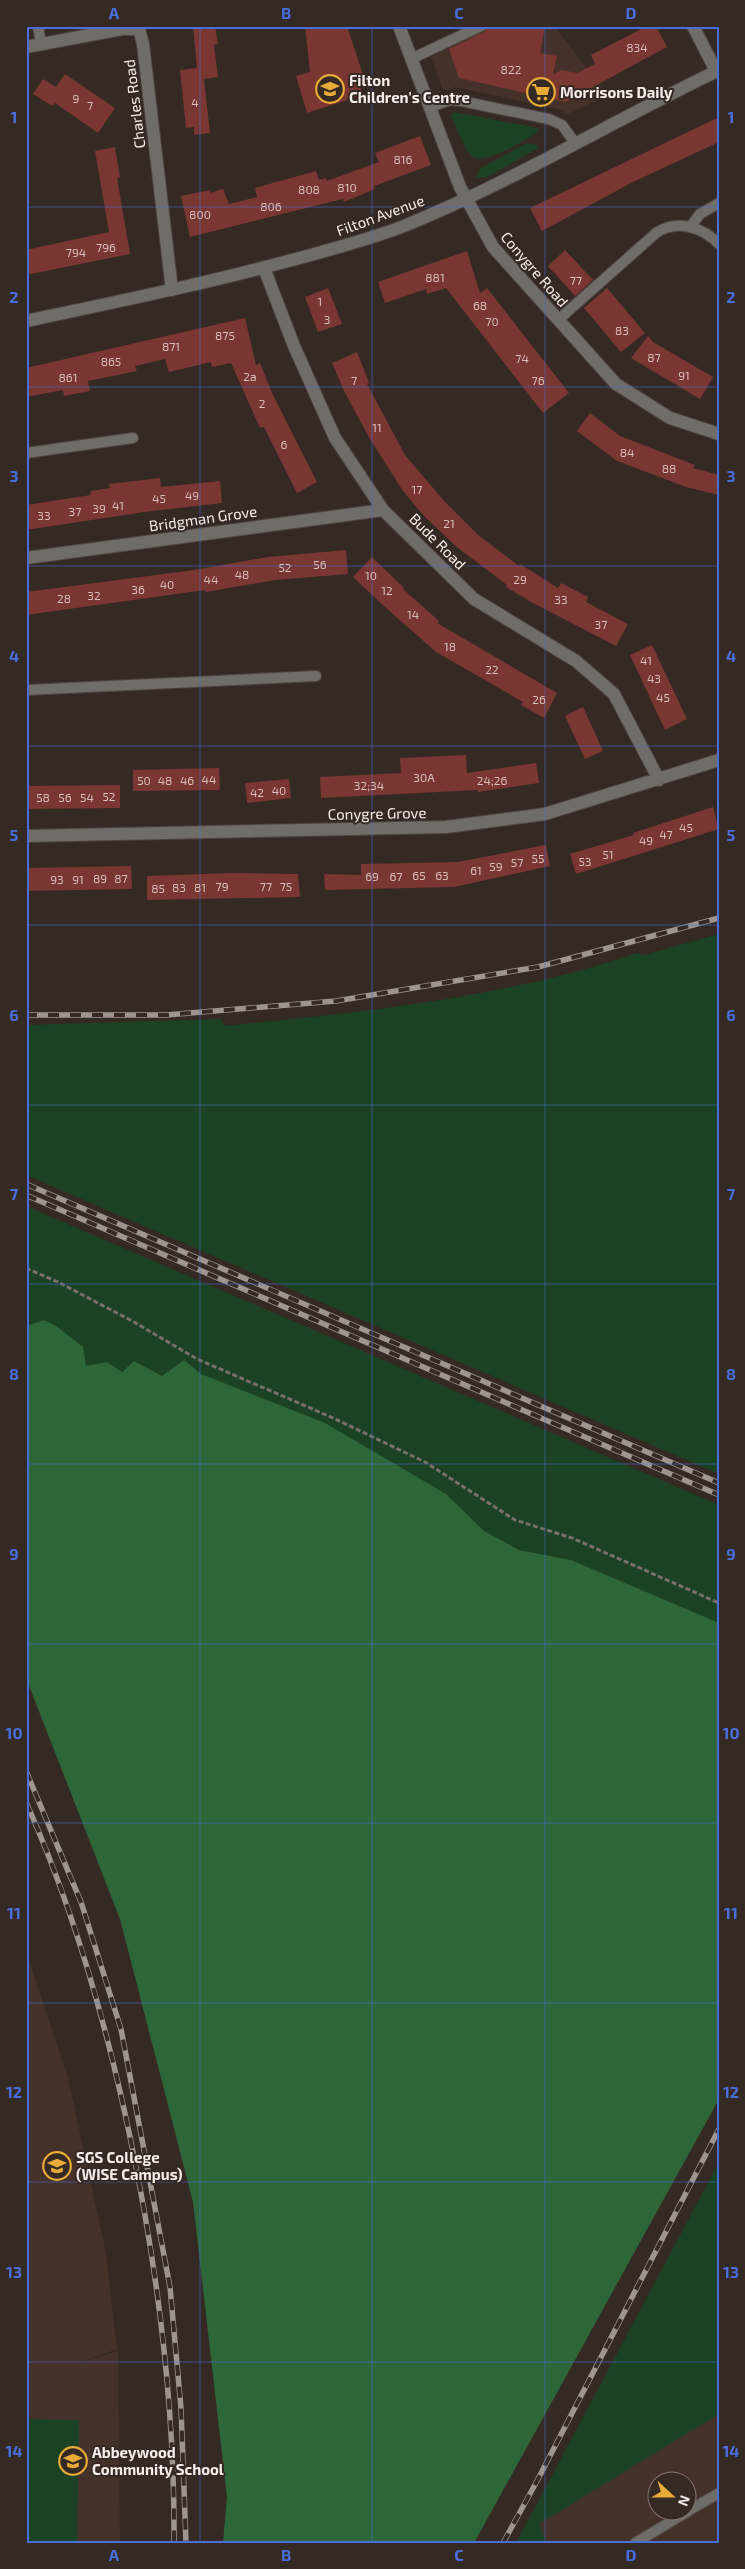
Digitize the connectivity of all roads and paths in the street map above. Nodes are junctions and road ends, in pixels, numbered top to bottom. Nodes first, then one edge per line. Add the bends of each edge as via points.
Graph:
1 (38, 26) edge
2 (399, 26) edge
3 (481, 26) edge
4 (693, 26) edge
5 (41, 44) junction
6 (26, 47) edge
7 (411, 59) junction
8 (718, 71) edge
9 (430, 107) junction
10 (575, 143) junction
11 (466, 199) junction
12 (719, 203) edge
13 (690, 227) junction
14 (719, 244) edge
15 (264, 268) junction
16 (172, 290) junction
17 (558, 320) junction
18 (26, 321) edge
19 (719, 434) edge
20 (133, 438) dead end
21 (26, 453) edge
22 (384, 510) junction
23 (26, 558) edge
24 (316, 676) dead end
25 (26, 690) edge
26 (719, 760) edge
27 (659, 780) junction
28 (26, 836) edge
29 (26, 1268) edge
30 (719, 1603) edge
31 (717, 2496) edge
32 (698, 2506) edge
33 (669, 2522) edge
34 (635, 2543) edge

1 - 5 lane
2 - 7 street, Conygre Road
3 - 7 lane
4 - 8 street
5 - 6 street, Charles Road
5 - 16 street, Charles Road via 122,28 139,29
7 - 9 street, Conygre Road
8 - 10 street, Filton Avenue
9 - 10 lane via 450,100 460,101 549,119 562,125
9 - 11 street, Conygre Road
10 - 11 street, Filton Avenue via 511,179
11 - 15 street, Filton Avenue via 402,226
11 - 17 street, Conygre Road via 493,247
12 - 13 lane via 700,214
13 - 14 lane via 707,234
13 - 17 lane via 671,225 656,233
15 - 16 street, Filton Avenue
15 - 22 street, Bude Road via 335,438
16 - 18 street, Filton Avenue
17 - 19 street, Conygre Road via 616,384 670,418
20 - 21 lane
22 - 23 street, Bridgman Grove
22 - 27 street, Bude Road via 474,599 576,661 614,694
24 - 25 lane
26 - 27 street, Conygre Grove
27 - 28 street, Conygre Grove via 545,814 446,828
29 - 30 path via 117,1313 197,1359 425,1462 515,1520 572,1538
31 - 32 lane
33 - 34 lane

